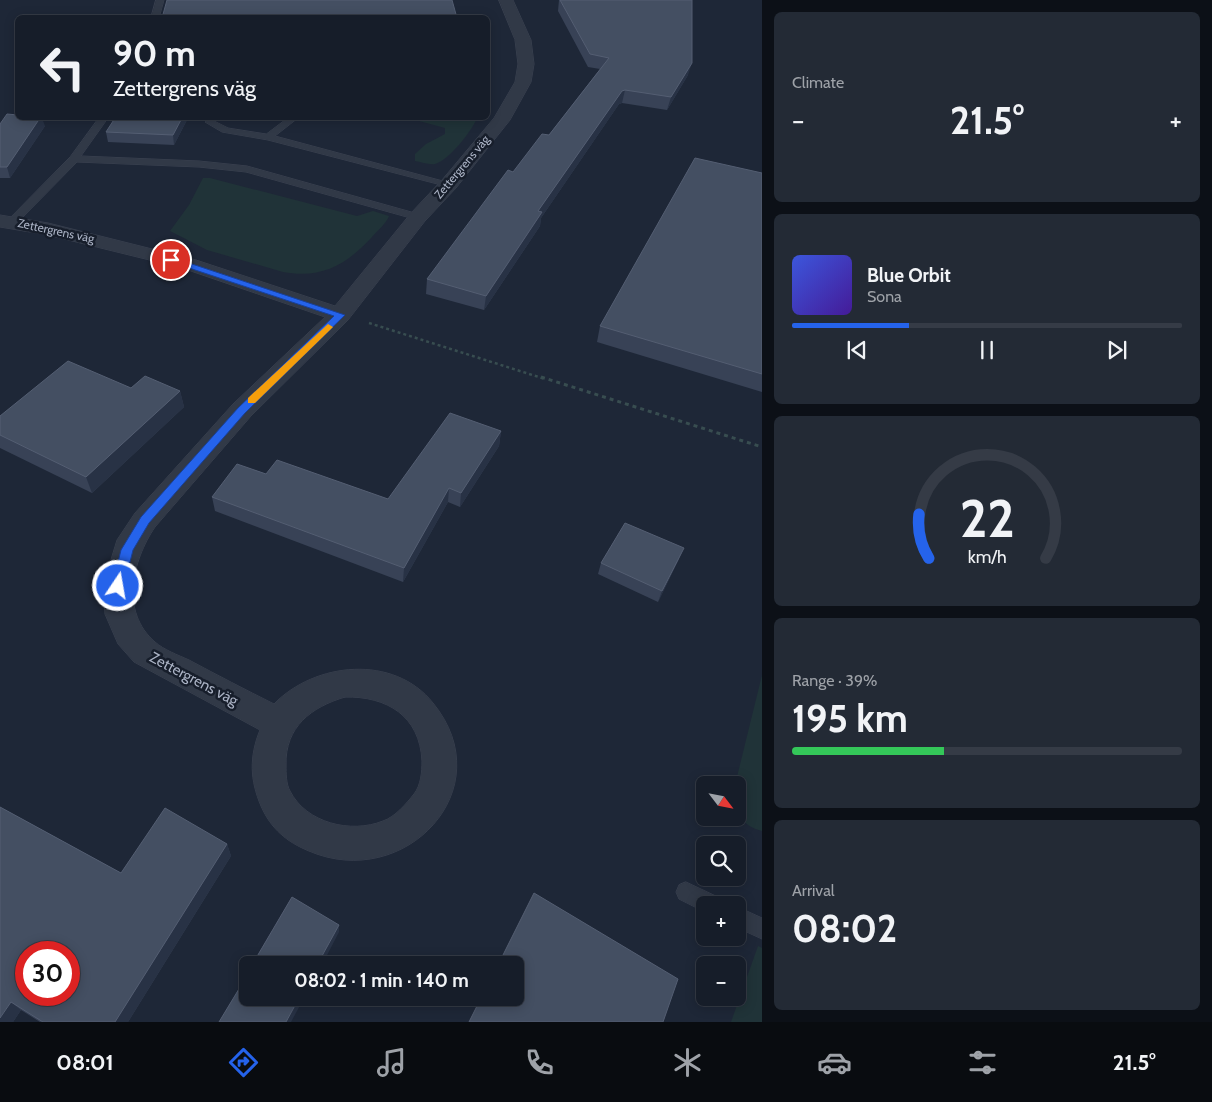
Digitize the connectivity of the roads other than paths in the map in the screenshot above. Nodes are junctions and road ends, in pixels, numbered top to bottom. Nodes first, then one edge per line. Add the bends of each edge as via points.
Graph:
1 (160, 0) edge
2 (506, 0) edge
3 (156, 15) edge
4 (102, 120) edge
5 (290, 120) edge
6 (210, 122) dead end
7 (268, 137) junction
8 (74, 159) junction
9 (450, 184) junction
10 (418, 217) junction
11 (6, 221) edge
12 (340, 315) junction
13 (279, 723) junction
14 (686, 892) dead end
15 (696, 897) edge
16 (746, 921) edge
17 (762, 930) edge

1 - 3 lane
2 - 9 street, Zettergrens väg via 524,46 523,82 501,120
4 - 8 lane
5 - 7 lane
6 - 7 lane via 225,130
7 - 9 lane
8 - 10 lane via 247,169
8 - 11 lane
9 - 10 street, Zettergrens väg
10 - 12 street, Zettergrens väg
11 - 12 street, Zettergrens väg via 189,264
12 - 13 street, Zettergrens väg via 242,410 145,520 131,540 118,586 120,614 129,635 145,653
13 - 13 street via 297,704 319,690 344,683 371,684 395,691 416,706 432,726 440,750 439,777 430,802 411,823 388,838 360,844 332,842 307,833 286,816 273,794 267,770 270,746
14 - 15 lane
16 - 17 lane

